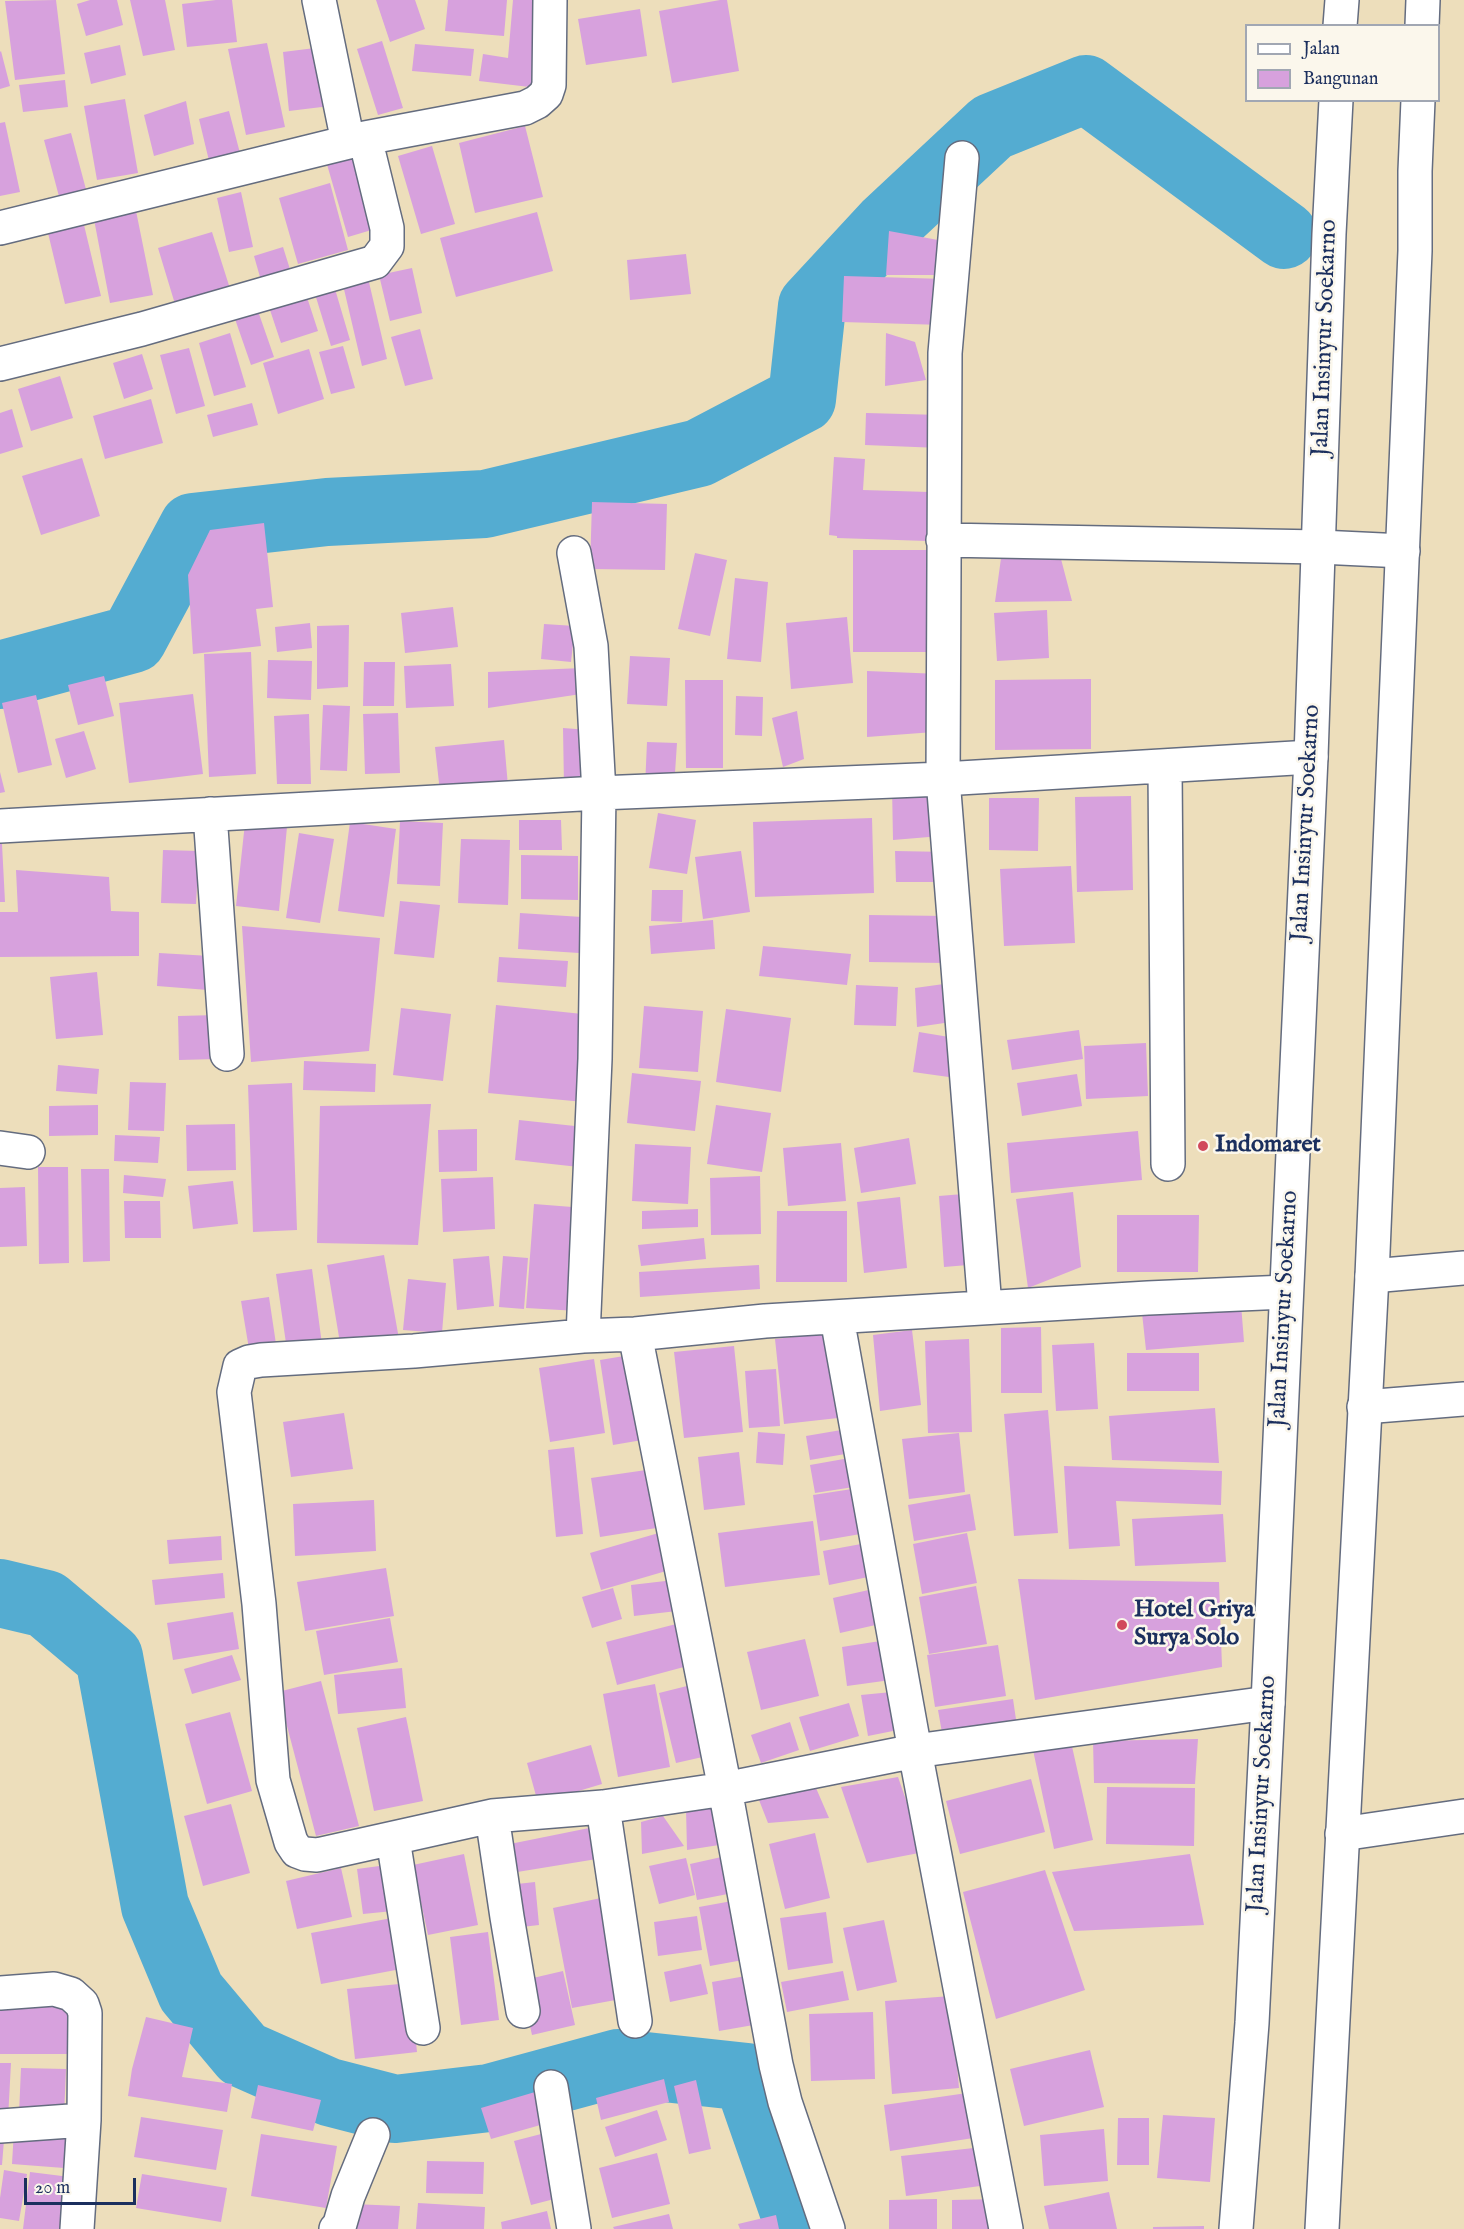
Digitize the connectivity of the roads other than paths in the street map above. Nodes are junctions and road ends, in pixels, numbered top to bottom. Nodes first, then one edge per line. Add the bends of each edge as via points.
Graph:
1 (319, 0) edge
2 (550, 0) edge
3 (1341, 0) edge
4 (1423, 0) edge
5 (1340, 24) edge
6 (1422, 24) edge
7 (1336, 102) edge
8 (1418, 102) edge
9 (356, 140) junction
10 (962, 158) dead end
11 (0, 228) edge
12 (0, 364) edge
13 (943, 540) junction
14 (1320, 547) junction
15 (1403, 550) junction
16 (574, 553) dead end
17 (1311, 757) junction
18 (1165, 766) junction
19 (943, 779) junction
20 (599, 793) junction
21 (210, 814) junction
22 (0, 826) edge
23 (227, 1054) dead end
24 (1168, 1164) dead end
25 (1464, 1268) edge
26 (1372, 1276) junction
27 (1286, 1292) junction
28 (985, 1307) junction
29 (837, 1318) junction
30 (635, 1334) junction
31 (583, 1336) junction
32 (1464, 1399) edge
33 (1364, 1407) junction
34 (1268, 1703) junction
35 (915, 1751) junction
36 (725, 1789) junction
37 (603, 1807) junction
38 (492, 1816) junction
39 (1464, 1816) edge
40 (1342, 1834) junction
41 (393, 1839) junction
42 (0, 1993) edge
43 (523, 2011) dead end
44 (635, 2021) dead end
45 (423, 2028) dead end
46 (551, 2087) dead end
47 (84, 2120) junction
48 (0, 2126) edge
49 (373, 2135) dead end
50 (77, 2229) edge
51 (336, 2229) edge
52 (574, 2229) edge
53 (828, 2229) edge
54 (1006, 2229) edge
55 (1236, 2229) edge
56 (1322, 2229) edge

1 - 9 street
2 - 9 street via 549,85 537,102 525,108
3 - 5 street
4 - 6 street
7 - 14 street, Jalan Insinyur Soekarno
8 - 15 street
9 - 11 street
9 - 12 street via 387,228 387,246 375,262 142,329
10 - 13 street via 945,353
13 - 14 street
13 - 19 street
14 - 15 street
14 - 17 street, Jalan Insinyur Soekarno
15 - 26 street
16 - 20 street via 591,646
17 - 18 street
17 - 27 street, Jalan Insinyur Soekarno
18 - 19 street
18 - 24 street
19 - 20 street
19 - 28 street
20 - 21 street
20 - 31 street via 595,1059
21 - 22 street
21 - 23 street
25 - 26 street
26 - 33 street
27 - 28 street
27 - 34 street, Jalan Insinyur Soekarno
28 - 29 street
29 - 30 street
29 - 35 street
30 - 31 street
30 - 36 street
31 - 41 street via 261,1360 240,1366 234,1392 259,1604 273,1780 291,1842 297,1851 317,1855
32 - 33 street
33 - 40 street
34 - 35 street
34 - 55 street, Jalan Insinyur Soekarno via 1252,2023
35 - 36 street
35 - 54 street
36 - 37 street
36 - 53 street via 776,2066
37 - 38 street
37 - 44 street
38 - 41 street
38 - 43 street
39 - 40 street
40 - 56 street
41 - 45 street
42 - 47 street via 54,1989 70,1994 82,2004
46 - 52 street
47 - 48 street
47 - 50 street
49 - 51 street

